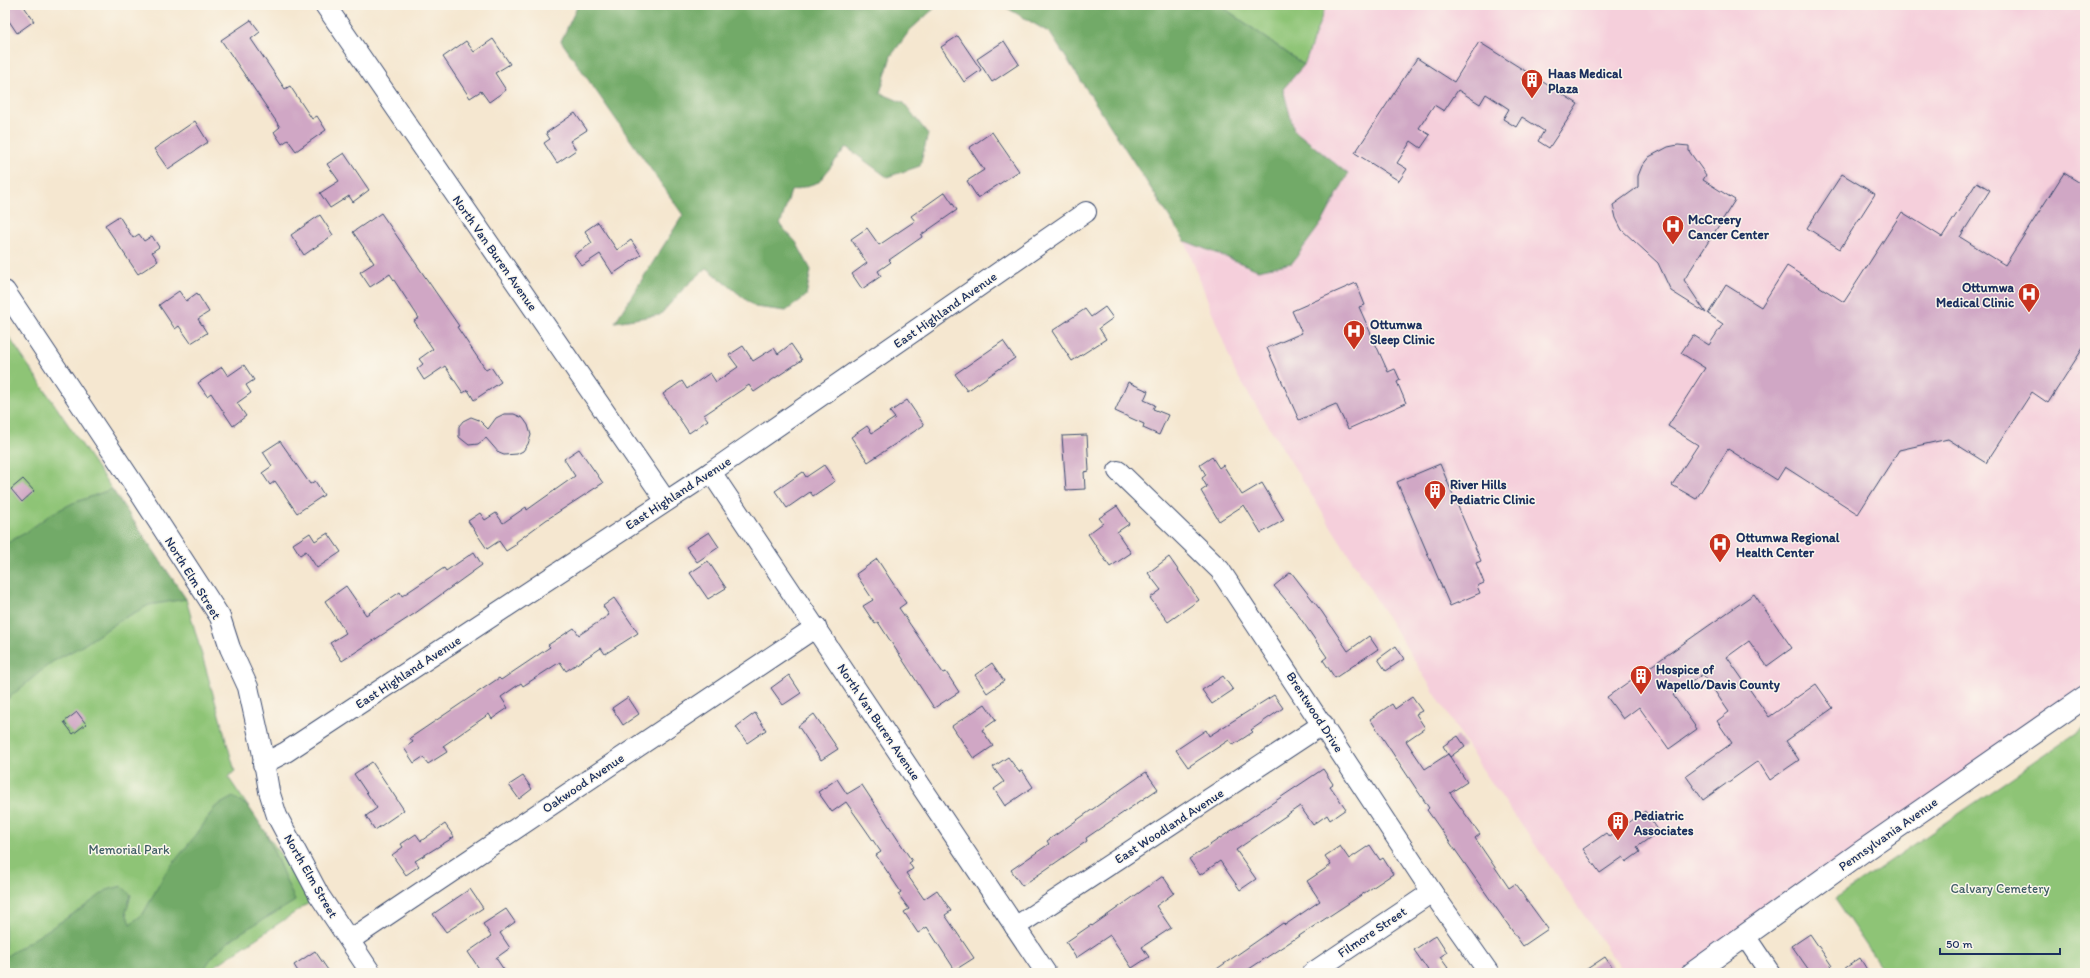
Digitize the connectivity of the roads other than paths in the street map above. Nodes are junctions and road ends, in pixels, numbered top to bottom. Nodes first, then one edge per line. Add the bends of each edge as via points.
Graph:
1 (325, 5) edge
2 (1086, 212) dead end
3 (5, 291) edge
4 (1118, 471) dead end
5 (712, 472) junction
6 (666, 501) junction
7 (816, 627) junction
8 (2085, 697) edge
9 (1323, 724) junction
10 (263, 764) junction
11 (1432, 892) junction
12 (1015, 927) junction
13 (1745, 936) junction
14 (350, 940) junction
15 (372, 973) edge
16 (1046, 973) edge
17 (1312, 973) edge
18 (1489, 973) edge
19 (1693, 973) edge
20 (1770, 973) edge

1 - 6 street, North Van Buren Avenue
2 - 5 street, East Highland Avenue
3 - 10 street, North Elm Street via 220,617 230,648 248,687
4 - 9 street, Brentwood Drive via 1220,570
5 - 6 street, East Highland Avenue
5 - 7 street, North Van Buren Avenue
6 - 10 street, East Highland Avenue via 286,752
7 - 12 street, North Van Buren Avenue
7 - 14 street, Oakwood Avenue
8 - 13 main road, Pennsylvania Avenue via 1860,852
9 - 11 street, Brentwood Drive
9 - 12 street, East Woodland Avenue
10 - 14 street, North Elm Street via 277,816 319,894
11 - 17 street, Filmore Street
11 - 18 street, Brentwood Drive
12 - 16 street, North Van Buren Avenue
13 - 19 main road, Pennsylvania Avenue
13 - 20 street
14 - 15 street, North Elm Street

